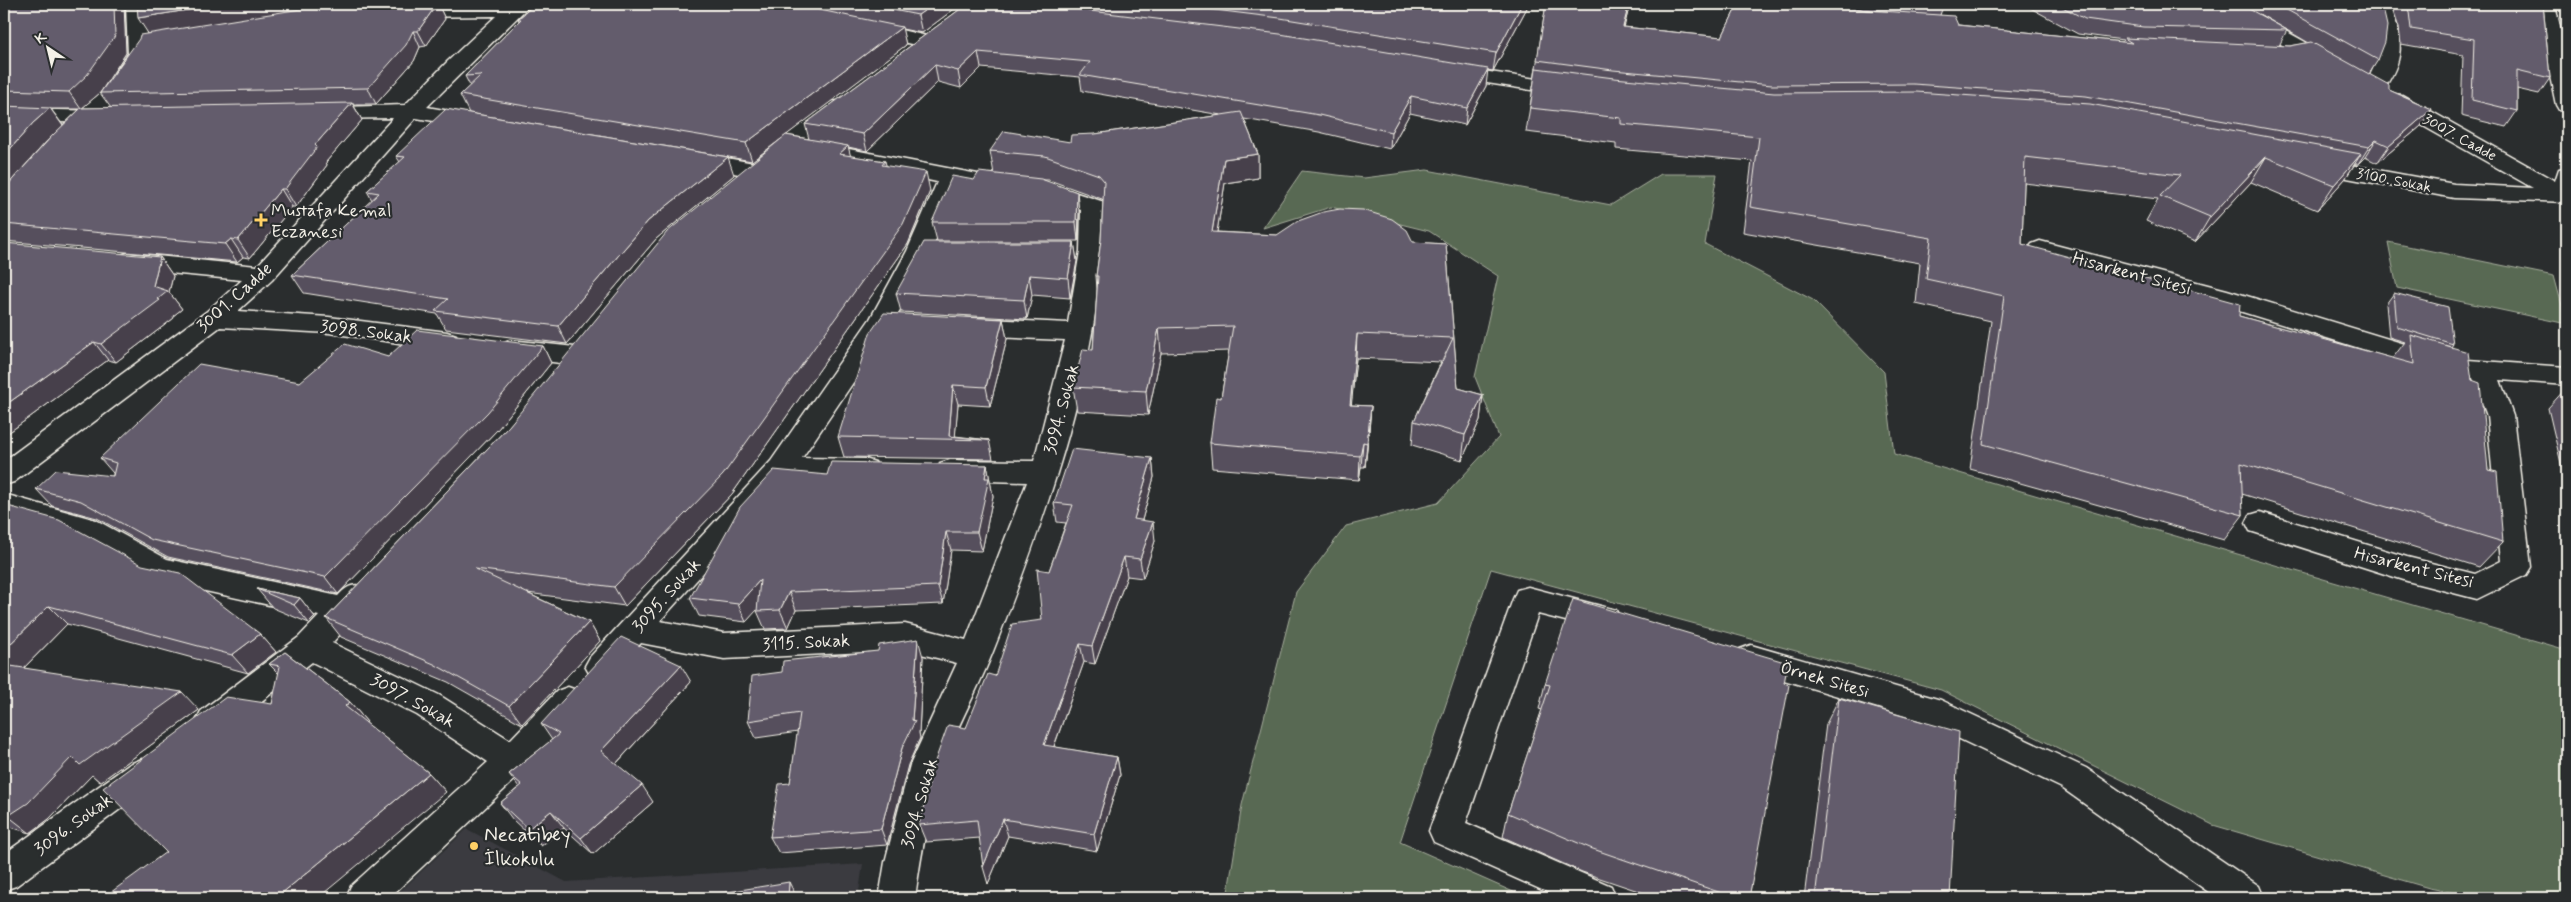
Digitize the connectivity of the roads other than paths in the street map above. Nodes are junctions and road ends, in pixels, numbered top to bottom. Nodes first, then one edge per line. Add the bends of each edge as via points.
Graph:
1 (136, 4) edge
2 (2223, 4) edge
3 (2380, 4) edge
4 (2545, 4) edge
5 (518, 7) edge
6 (380, 12) edge
7 (851, 24) edge
8 (946, 25) edge
9 (924, 41) junction
10 (2306, 50) junction
11 (2280, 55) edge
12 (897, 60) edge
13 (1432, 69) edge
14 (2360, 81) junction
15 (1592, 93) edge
16 (854, 94) edge
17 (2567, 104) edge
18 (411, 111) junction
19 (304, 113) edge
20 (4, 114) edge
21 (128, 117) edge
22 (89, 118) junction
23 (497, 126) edge
24 (69, 135) edge
25 (787, 145) junction
26 (670, 155) edge
27 (2288, 160) edge
28 (756, 170) junction
29 (949, 179) junction
30 (733, 189) edge
31 (2566, 189) edge
32 (2040, 249) edge
33 (919, 251) junction
34 (948, 251) edge
35 (110, 260) edge
36 (263, 274) junction
37 (215, 318) junction
38 (947, 326) edge
39 (1078, 332) junction
40 (593, 334) edge
41 (575, 356) junction
42 (2483, 370) junction
43 (2567, 376) edge
44 (557, 378) edge
45 (781, 468) junction
46 (7, 469) edge
47 (889, 470) edge
48 (928, 470) edge
49 (1045, 472) junction
50 (4, 505) edge
51 (2260, 523) dead end
52 (375, 577) edge
53 (343, 609) junction
54 (1634, 626) edge
55 (636, 629) junction
56 (310, 646) junction
57 (1720, 649) edge
58 (976, 655) junction
59 (196, 734) edge
60 (165, 757) edge
61 (513, 760) junction
62 (4, 874) edge
63 (364, 898) edge
64 (897, 898) edge
65 (1598, 898) edge
66 (2246, 898) edge

1 - 22 street via 149,42 111,95
2 - 10 street, 3007. Cadde
3 - 14 street via 2391,38 2389,60
4 - 17 street
5 - 6 street
5 - 18 street, 3001. Cadde
7 - 9 street
8 - 9 street
9 - 12 street
10 - 11 street
10 - 14 street, 3007. Cadde
13 - 15 street
14 - 31 street, 3007. Cadde
16 - 25 street
18 - 19 street
18 - 23 street
18 - 36 street, 3001. Cadde
20 - 22 street
21 - 22 street
22 - 24 street
25 - 28 street
25 - 29 street, 3094. Sokak via 910,167
26 - 28 street
27 - 31 street, 3100. Sokak via 2454,191
28 - 30 street
29 - 33 street, 3095. Sokak
29 - 39 street, 3094. Sokak via 1048,189 1093,206 1082,251
32 - 42 street, Hisarkent Sitesi via 2218,296 2453,368
33 - 34 street
33 - 45 street, 3095. Sokak via 896,323
35 - 36 street
36 - 37 street, 3001. Cadde
37 - 41 street, 3098. Sokak via 329,325
37 - 46 street, 3001. Cadde
38 - 39 street
39 - 49 street, 3094. Sokak via 1074,361
40 - 41 street
41 - 44 street
42 - 43 street, Hisarkent Sitesi
42 - 51 street, Hisarkent Sitesi via 2500,416 2516,568 2477,587 2407,569
45 - 47 street
45 - 55 street, 3095. Sokak
48 - 49 street
49 - 58 street, 3094. Sokak
50 - 53 street via 86,528 160,569
52 - 53 street
53 - 56 street
54 - 65 street via 1528,598 1446,831
55 - 58 street, 3115. Sokak via 724,646 904,637
55 - 61 street, 3095. Sokak
56 - 59 street
56 - 61 street, 3097. Sokak via 428,705
57 - 66 street, Örnek Sitesi via 1930,710 2074,778
58 - 64 street, 3094. Sokak via 927,765 902,862
60 - 62 street, 3096. Sokak
61 - 63 street, 3095. Sokak

